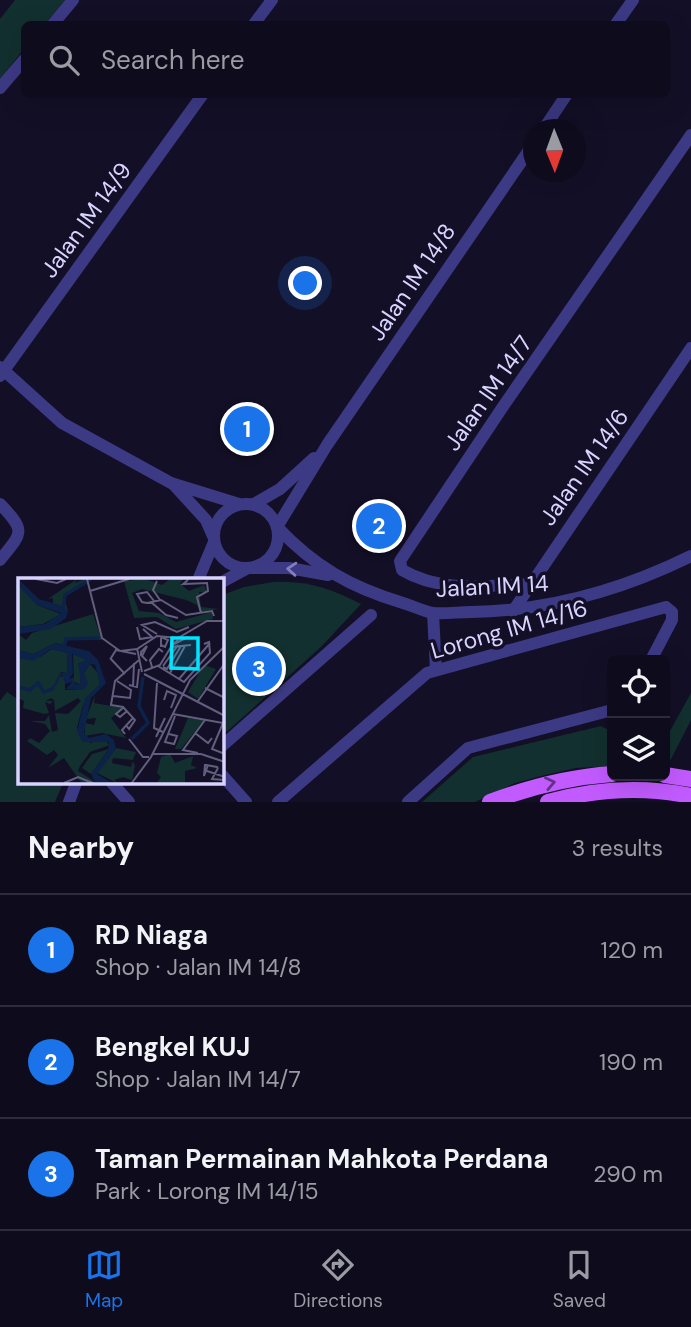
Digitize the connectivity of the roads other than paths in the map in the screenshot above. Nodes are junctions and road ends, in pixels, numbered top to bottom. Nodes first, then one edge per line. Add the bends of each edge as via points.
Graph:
1 (73, 0) edge
2 (272, 0) edge
3 (633, 0) edge
4 (56, 21) edge
5 (256, 21) edge
6 (618, 21) edge
7 (21, 64) edge
8 (0, 88) edge
9 (200, 98) edge
10 (564, 98) edge
11 (550, 119) edge
12 (691, 135) edge
13 (523, 159) edge
14 (691, 348) edge
15 (1, 372) edge
16 (327, 445) junction
17 (171, 482) junction
18 (0, 504) edge
19 (239, 504) junction
20 (254, 504) junction
21 (277, 527) junction
22 (213, 539) junction
23 (691, 556) edge
24 (0, 560) edge
25 (248, 568) junction
26 (335, 576) junction
27 (199, 578) edge
28 (224, 581) edge
29 (529, 584) junction
30 (513, 611) junction
31 (433, 613) junction
32 (371, 615) dead end
33 (654, 655) edge
34 (436, 670) junction
35 (607, 711) edge
36 (224, 744) edge
37 (607, 774) edge
38 (670, 776) edge
39 (224, 777) edge
40 (691, 779) edge
41 (75, 785) edge
42 (114, 785) edge
43 (691, 796) edge
44 (69, 802) edge
45 (130, 802) edge
46 (246, 802) edge
47 (278, 802) edge
48 (408, 802) edge
49 (490, 802) edge
50 (548, 802) edge

1 - 4 street
2 - 5 street
3 - 6 street
7 - 8 street
9 - 15 street, Jalan IM 14/9
10 - 11 street
12 - 29 street, Jalan IM 14/7 via 400,561 402,570 443,585
13 - 16 street, Jalan IM 14/8
14 - 29 street, Jalan IM 14/6
15 - 17 street via 62,422
16 - 20 street, Jalan IM 14/8 via 280,489
16 - 21 street, Jalan IM 14/8
17 - 19 street
17 - 22 street via 206,520
18 - 24 street via 17,522 20,533
19 - 20 street
19 - 22 street via 220,515
20 - 21 street via 267,511
21 - 25 street via 274,551 263,563
21 - 26 street
22 - 25 street via 223,560
22 - 27 street
23 - 30 street, Jalan IM 14 via 606,591
26 -> 25 street via 289,568
25 - 28 street
26 - 31 street, Jalan IM 14
29 - 30 street, Jalan IM 14/6
30 - 31 street, Jalan IM 14
31 - 34 street
32 - 36 street
33 - 34 street, Lorong IM 14/16 via 673,617 666,607
34 - 47 street, Lorong IM 14/16
35 - 48 street via 468,748
49 -> 37 main road via 526,789
38 - 40 main road
39 - 46 street
41 - 44 street
42 - 45 street
43 - 50 main road via 604,790

